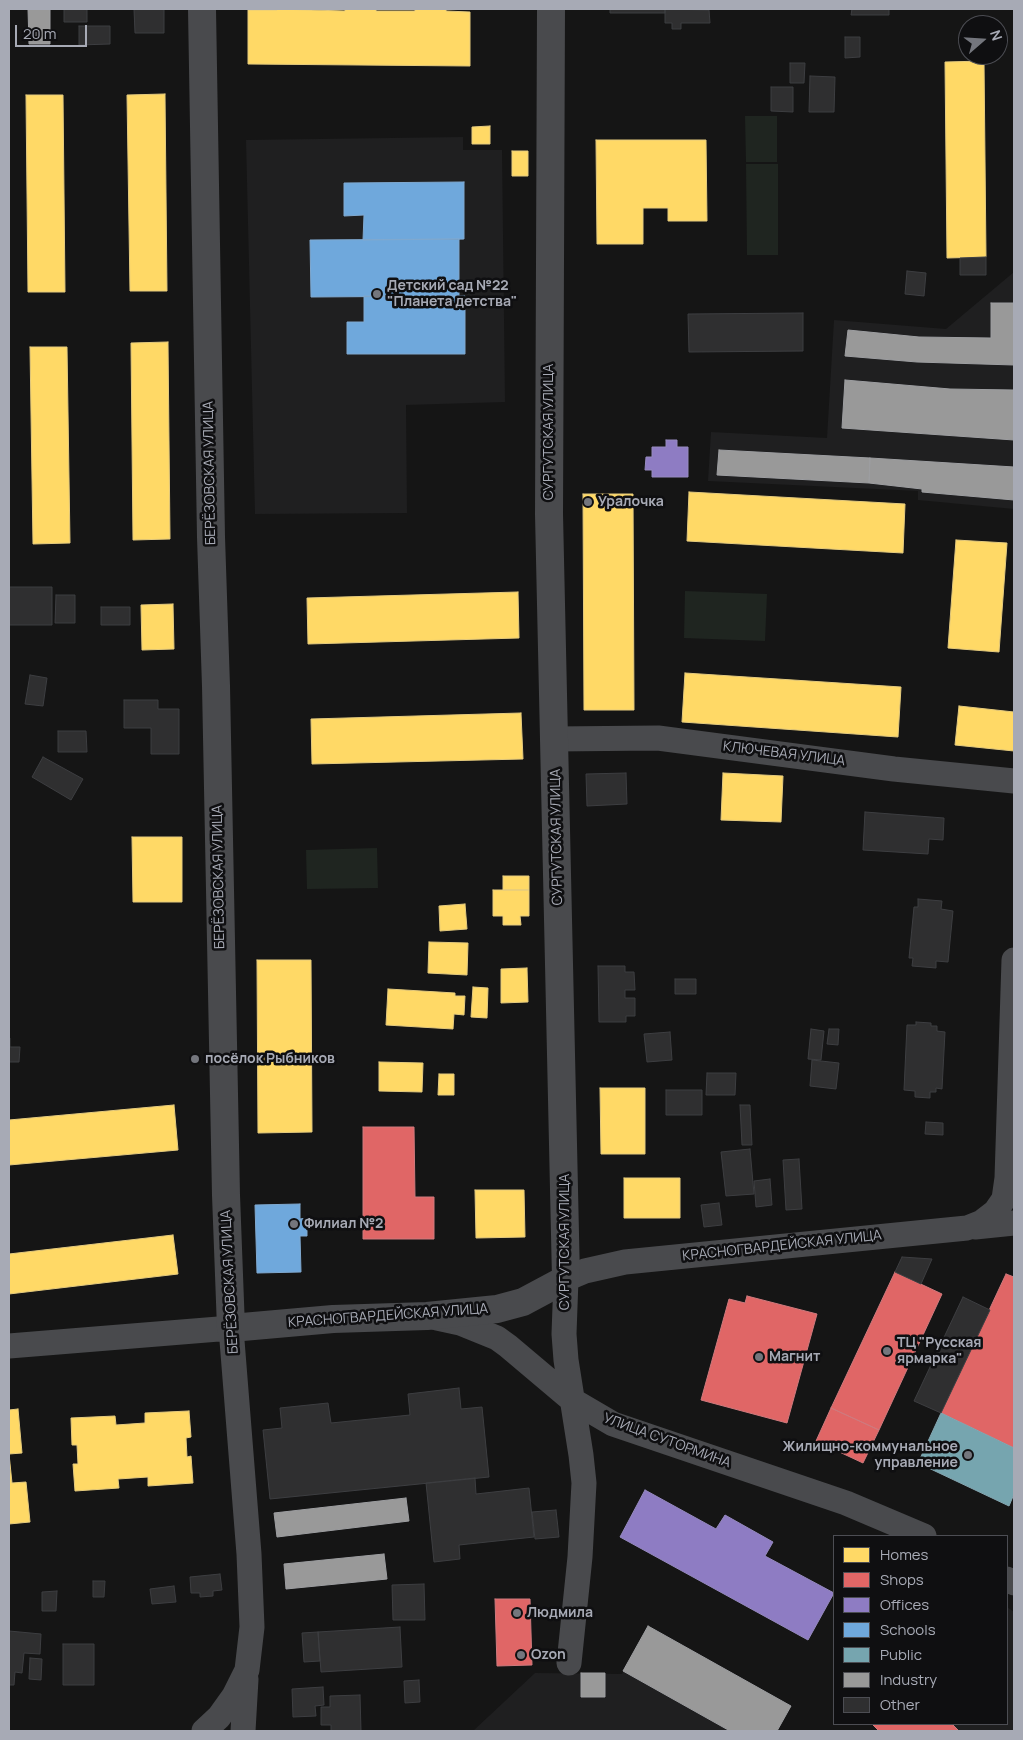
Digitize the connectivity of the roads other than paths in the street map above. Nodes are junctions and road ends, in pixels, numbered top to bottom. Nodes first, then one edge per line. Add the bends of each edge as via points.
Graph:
1 (202, 9) edge
2 (551, 9) edge
3 (554, 740) junction
4 (1014, 780) edge
5 (1014, 960) edge
6 (1005, 1217) edge
7 (566, 1279) junction
8 (427, 1316) junction
9 (231, 1328) junction
10 (9, 1346) edge
11 (572, 1400) junction
12 (922, 1535) edge
13 (569, 1663) dead end
14 (247, 1670) junction
15 (204, 1731) edge
16 (243, 1731) edge

1 - 9 street, БЕРЁЗОВСКАЯ УЛИЦА via 211,538
2 - 3 street, СУРГУТСКАЯ УЛИЦА via 549,514
3 - 4 street, КЛЮЧЕВАЯ УЛИЦА via 658,738 894,769
3 - 7 street, СУРГУТСКАЯ УЛИЦА
5 - 6 street
6 - 7 street, КРАСНОГВАРДЕЙСКАЯ УЛИЦА via 967,1228 668,1257 603,1267
7 - 8 street, КРАСНОГВАРДЕЙСКАЯ УЛИЦА via 511,1306
7 - 11 street, СУРГУТСКАЯ УЛИЦА via 564,1334
8 - 9 street, КРАСНОГВАРДЕЙСКАЯ УЛИЦА via 333,1319
8 - 11 street, УЛИЦА СУТОРМИНА via 460,1323 496,1338 516,1351
9 - 10 street, КРАСНОГВАРДЕЙСКАЯ УЛИЦА
9 - 14 street, БЕРЁЗОВСКАЯ УЛИЦА via 252,1606
11 - 12 street, УЛИЦА СУТОРМИНА via 613,1424 846,1503
11 - 13 street, СУРГУТСКАЯ УЛИЦА via 584,1484
14 - 15 street, БЕРЁЗОВСКАЯ УЛИЦА via 234,1696
14 - 16 street

